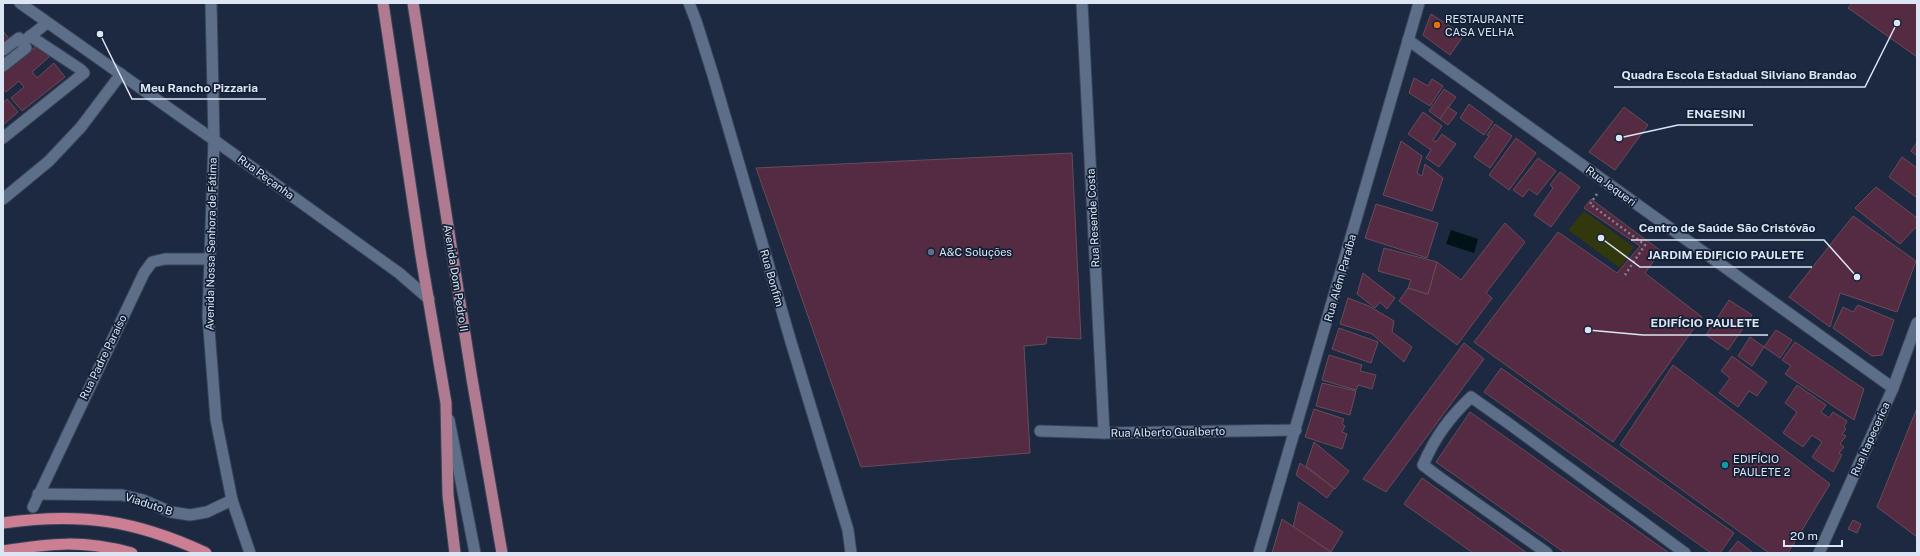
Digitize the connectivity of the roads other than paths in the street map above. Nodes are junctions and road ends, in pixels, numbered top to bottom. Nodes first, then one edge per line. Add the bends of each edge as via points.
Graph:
1 (20, 3) edge
2 (211, 3) edge
3 (383, 3) edge
4 (413, 3) edge
5 (689, 3) edge
6 (1082, 3) edge
7 (1419, 3) edge
8 (47, 23) junction
9 (26, 39) junction
10 (1408, 40) junction
11 (3, 50) edge
12 (3, 66) edge
13 (80, 69) junction
14 (121, 74) junction
15 (3, 129) edge
16 (3, 138) edge
17 (214, 140) junction
18 (3, 198) edge
19 (210, 259) junction
20 (429, 300) junction
21 (1917, 323) edge
22 (1893, 388) junction
23 (446, 403) junction
24 (1296, 430) junction
25 (1040, 431) dead end
26 (1104, 433) junction
27 (38, 494) junction
28 (232, 500) junction
29 (33, 507) dead end
30 (3, 523) edge
31 (474, 548) edge
32 (3, 551) edge
33 (132, 553) edge
34 (206, 553) edge
35 (250, 553) edge
36 (455, 553) edge
37 (502, 553) edge
38 (852, 553) edge
39 (1259, 553) edge
40 (1547, 553) edge
41 (1685, 553) edge
42 (1819, 553) edge

1 - 8 street, Rua Peçanha
2 - 17 street, Avenida Nossa Senhora de Fátima
3 - 20 main road
4 - 37 main road, Avenida Dom Pedro II
5 - 38 street, Rua Bonfim via 711,68 848,530
6 - 26 street, Rua Resende Costa
7 - 10 street, Rua Além Paraíba
8 - 9 street
8 - 14 street, Rua Peçanha
9 - 11 street via 19,38
9 - 12 street via 26,48
9 - 13 street
10 - 22 street, Rua Jequeri
10 - 24 street, Rua Além Paraíba
13 - 15 street
13 - 16 street via 84,73
14 - 17 street, Rua Peçanha
14 - 18 street via 81,127 49,161
17 - 19 street, Avenida Nossa Senhora de Fátima
17 - 20 street, Rua Peçanha via 400,272
19 - 27 street, Rua Padre Paraíso via 165,259 152,262 144,273
19 - 28 street, Avenida Nossa Senhora de Fátima via 208,316 216,420
20 - 23 main road
21 - 22 street, Rua Itapecerica
22 - 42 street, Rua Itapecerica
23 - 31 street
23 - 36 main road via 448,495
24 - 26 street, Rua Alberto Gualberto
24 - 39 street, Rua Além Paraíba
25 - 26 street, Rua Alberto Gualberto
27 - 28 street, Viaduto B via 122,495 143,500 171,512 190,515 207,512
27 - 29 street, Rua Padre Paraíso
28 - 35 street, Avenida Nossa Senhora de Fátima
30 - 34 highway, bridge via 58,517 100,520 140,527 176,539
32 - 33 highway, bridge via 52,543 80,543
40 - 41 street via 1423,464 1452,415 1470,397

